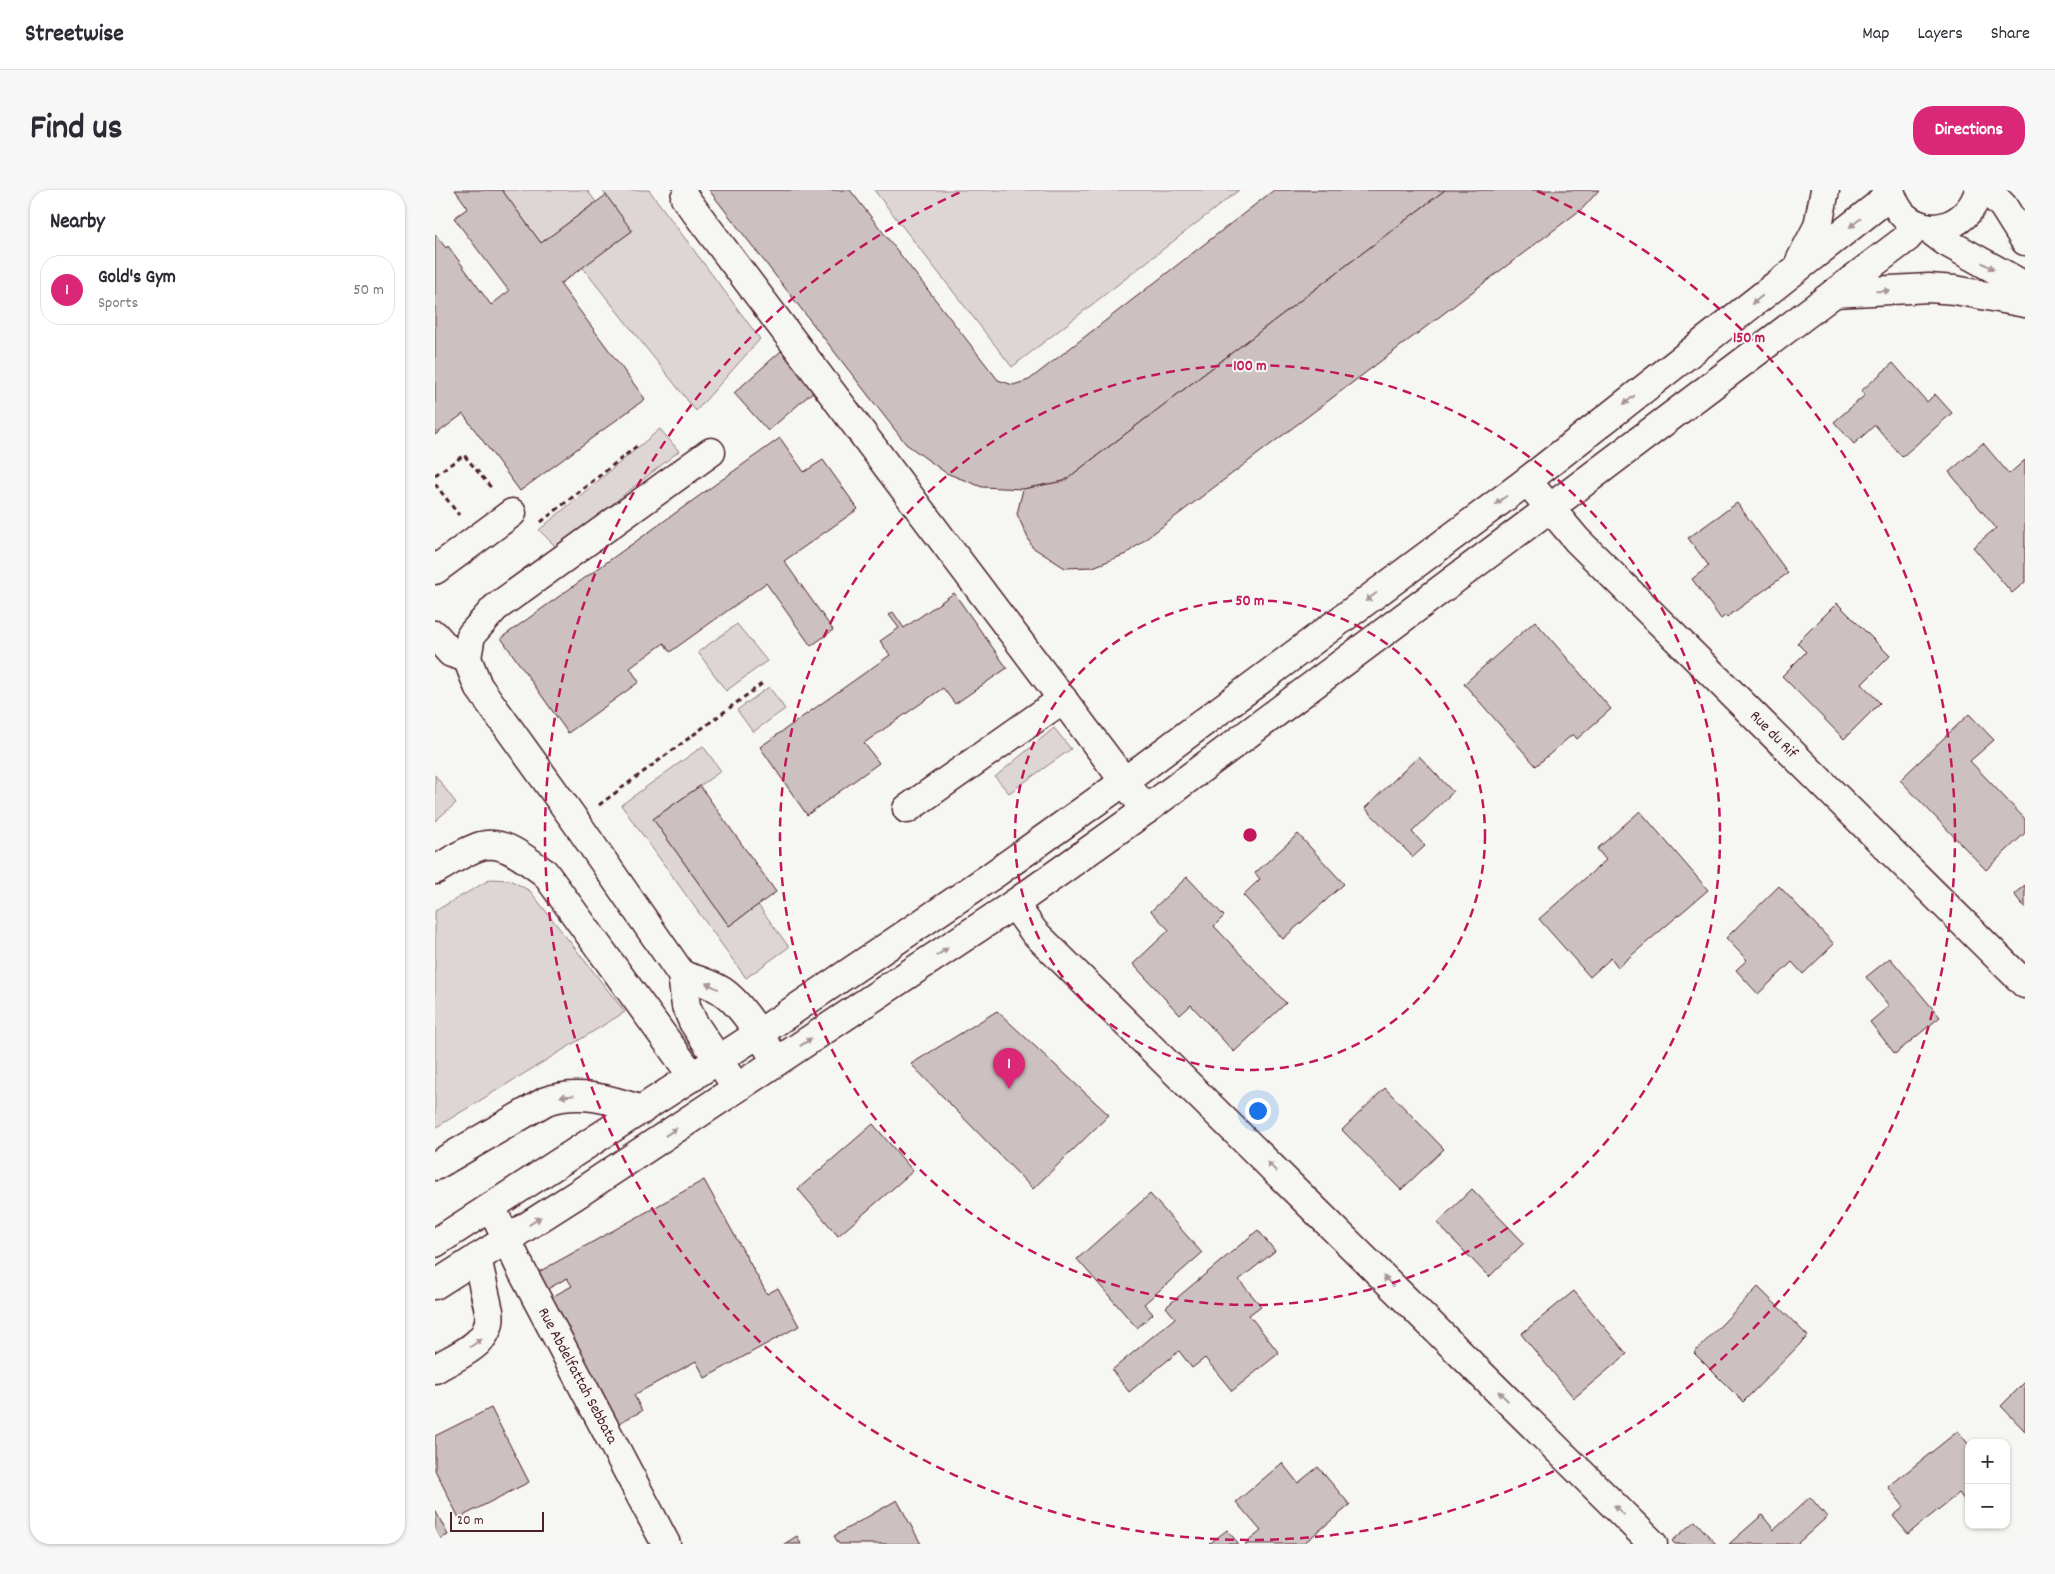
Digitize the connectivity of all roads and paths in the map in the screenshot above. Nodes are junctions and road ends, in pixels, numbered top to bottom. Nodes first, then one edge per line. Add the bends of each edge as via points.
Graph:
1 (1825, 190) edge
2 (1890, 190) edge
3 (1979, 190) edge
4 (1987, 190) edge
5 (685, 198) dead end
6 (1922, 226) junction
7 (2025, 240) edge
8 (1795, 269) junction
9 (2025, 286) edge
10 (1834, 293) junction
11 (2025, 303) edge
12 (637, 446) dead end
13 (711, 452) dead end
14 (435, 475) edge
15 (1527, 481) junction
16 (435, 484) edge
17 (1550, 508) junction
18 (512, 513) junction
19 (477, 539) junction
20 (435, 570) edge
21 (435, 635) edge
22 (467, 658) junction
23 (763, 683) dead end
24 (1063, 699) junction
25 (1125, 781) junction
26 (907, 810) dead end
27 (1146, 810) junction
28 (576, 822) junction
29 (435, 870) edge
30 (1014, 904) junction
31 (682, 975) junction
32 (2025, 984) edge
33 (758, 1034) junction
34 (718, 1060) junction
35 (777, 1062) junction
36 (693, 1077) junction
37 (737, 1088) junction
38 (642, 1110) junction
39 (435, 1166) edge
40 (491, 1206) junction
41 (507, 1240) junction
42 (435, 1243) edge
43 (477, 1258) junction
44 (435, 1285) edge
45 (435, 1369) edge
46 (666, 1544) edge
47 (1653, 1544) edge

1 - 8 main road via 1818,226
2 - 6 main road via 1895,205 1905,217
2 -> 8 main road via 1878,205
3 - 6 main road via 1974,206 1964,218 1950,226
4 - 7 main road via 2003,206
5 - 24 main road
6 -> 9 main road
6 - 10 main road
8 -> 15 main road
10 -> 11 main road via 1929,288
10 - 17 main road
12 - 18 path via 528,533
13 - 22 main road via 495,608 471,635
14 - 18 path via 464,454
15 - 17 main road, Rue du Rif
15 -> 25 main road
16 - 19 path
17 - 27 main road
17 - 32 main road, Rue du Rif via 1577,540
18 - 19 main road
19 - 20 main road
21 - 22 main road via 451,653
22 - 28 main road via 478,686
23 - 28 path
24 - 25 main road
24 - 26 main road
25 - 27 main road
25 - 33 main road
27 - 30 main road
28 - 31 main road
29 - 36 main road via 481,846 496,846 511,850 545,873
35 -> 30 main road
47 -> 30 main road via 1034,932
33 -> 31 main road via 737,1005 722,991
31 - 34 main road via 686,1006
33 - 34 main road
33 - 35 main road
34 - 36 main road
34 - 37 main road
35 - 37 main road
36 - 38 main road
41 -> 37 main road
38 -> 39 main road via 615,1100 574,1094 560,1096
38 - 40 main road
40 - 41 main road, Rue Abdelfattah Sebbata
40 - 42 main road
41 - 43 main road
41 - 46 main road, Rue Abdelfattah Sebbata
43 - 44 main road
45 -> 43 main road via 481,1341 489,1329 489,1311

